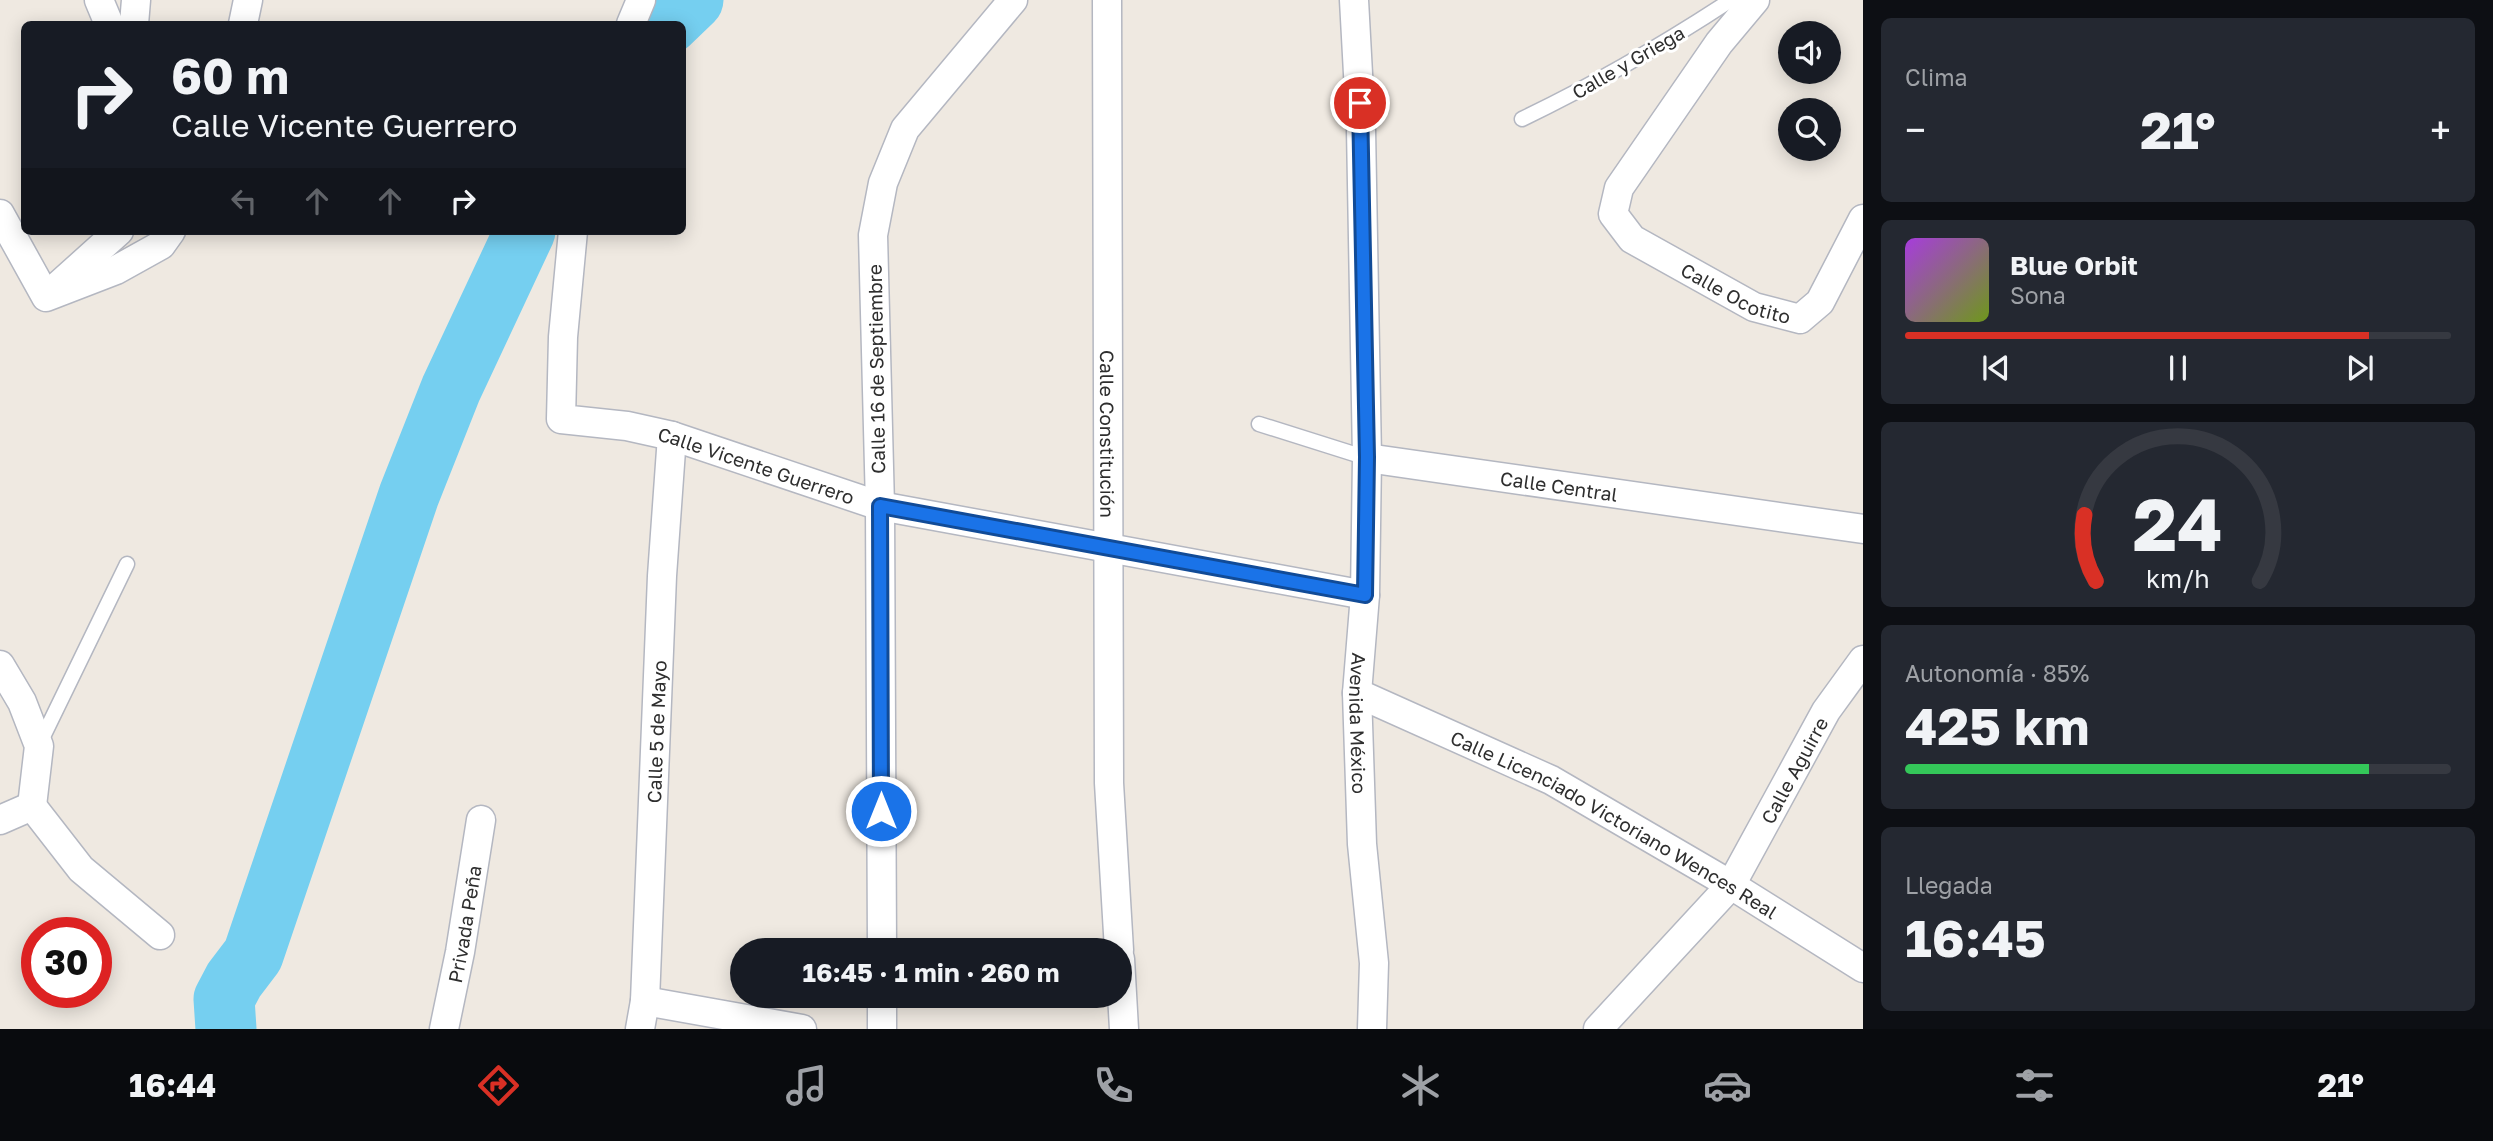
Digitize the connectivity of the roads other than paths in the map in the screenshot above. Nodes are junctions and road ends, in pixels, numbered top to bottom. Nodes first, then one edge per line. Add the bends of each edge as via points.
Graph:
1 (99, 0) edge
2 (136, 0) edge
3 (247, 0) edge
4 (641, 0) edge
5 (1013, 0) edge
6 (1107, 0) edge
7 (1354, 0) edge
8 (1731, 0) edge
9 (1755, 0) edge
10 (108, 21) edge
11 (134, 21) edge
12 (244, 21) edge
13 (632, 21) edge
14 (1522, 119) dead end
15 (0, 214) edge
16 (1863, 219) edge
17 (115, 235) edge
18 (168, 235) edge
19 (573, 235) edge
20 (46, 297) junction
21 (1259, 424) dead end
22 (672, 436) junction
23 (1367, 457) junction
24 (880, 506) junction
25 (1863, 529) edge
26 (1107, 548) junction
27 (127, 564) dead end
28 (1365, 595) junction
29 (1863, 660) edge
30 (0, 665) edge
31 (1357, 693) junction
32 (39, 746) junction
33 (32, 806) junction
34 (0, 820) edge
35 (481, 820) dead end
36 (1731, 885) junction
37 (160, 934) dead end
38 (881, 938) edge
39 (1118, 938) edge
40 (1863, 968) edge
41 (645, 1001) junction
42 (882, 1008) edge
43 (1123, 1008) edge
44 (444, 1029) edge
45 (640, 1029) edge
46 (802, 1029) edge
47 (882, 1029) edge
48 (1124, 1029) edge
49 (1372, 1029) edge
50 (1598, 1029) edge

1 - 10 street
2 - 11 street
3 - 12 street
4 - 13 street
5 - 24 street, Calle 16 de Septiembre via 905,130 883,183 873,235
6 - 26 street, Calle Constitución
7 - 23 street, Avenida México
8 - 14 lane, Calle y Griega via 1666,43
9 - 16 street, Calle Ocotito via 1718,43 1619,188 1613,214 1632,239 1754,307 1800,319 1820,302
15 - 20 street
17 - 20 street
18 - 20 street via 161,245 116,270
19 - 22 street, Calle Vicente Guerrero via 561,419
21 - 23 lane, Calle Central
22 - 24 street, Calle Vicente Guerrero
22 - 41 street, Calle 5 de Mayo
23 - 25 street, Calle Central
23 - 28 street, Avenida México
24 - 26 street, Calle Vicente Guerrero
24 - 38 street, Calle 16 de Septiembre
26 - 28 street, Calle Vicente Guerrero
26 - 39 street, Calle Constitución via 1109,783
27 - 32 lane
28 - 31 street, Avenida México
29 - 36 street, Calle Aguirre via 1826,711
30 - 32 street via 22,702
31 - 36 street, Calle Licenciado Victoriano Wences Real via 1551,780
31 - 49 street, Avenida México via 1362,844 1374,963
32 - 33 street
33 - 34 street
33 - 37 street via 81,869
35 - 44 street, Privada Peña
36 - 40 street, Calle Licenciado Victoriano Wences Real
36 - 50 street, Calle Aguirre
41 - 45 street, Calle 5 de Mayo
41 - 46 street
42 - 47 street
43 - 48 street

